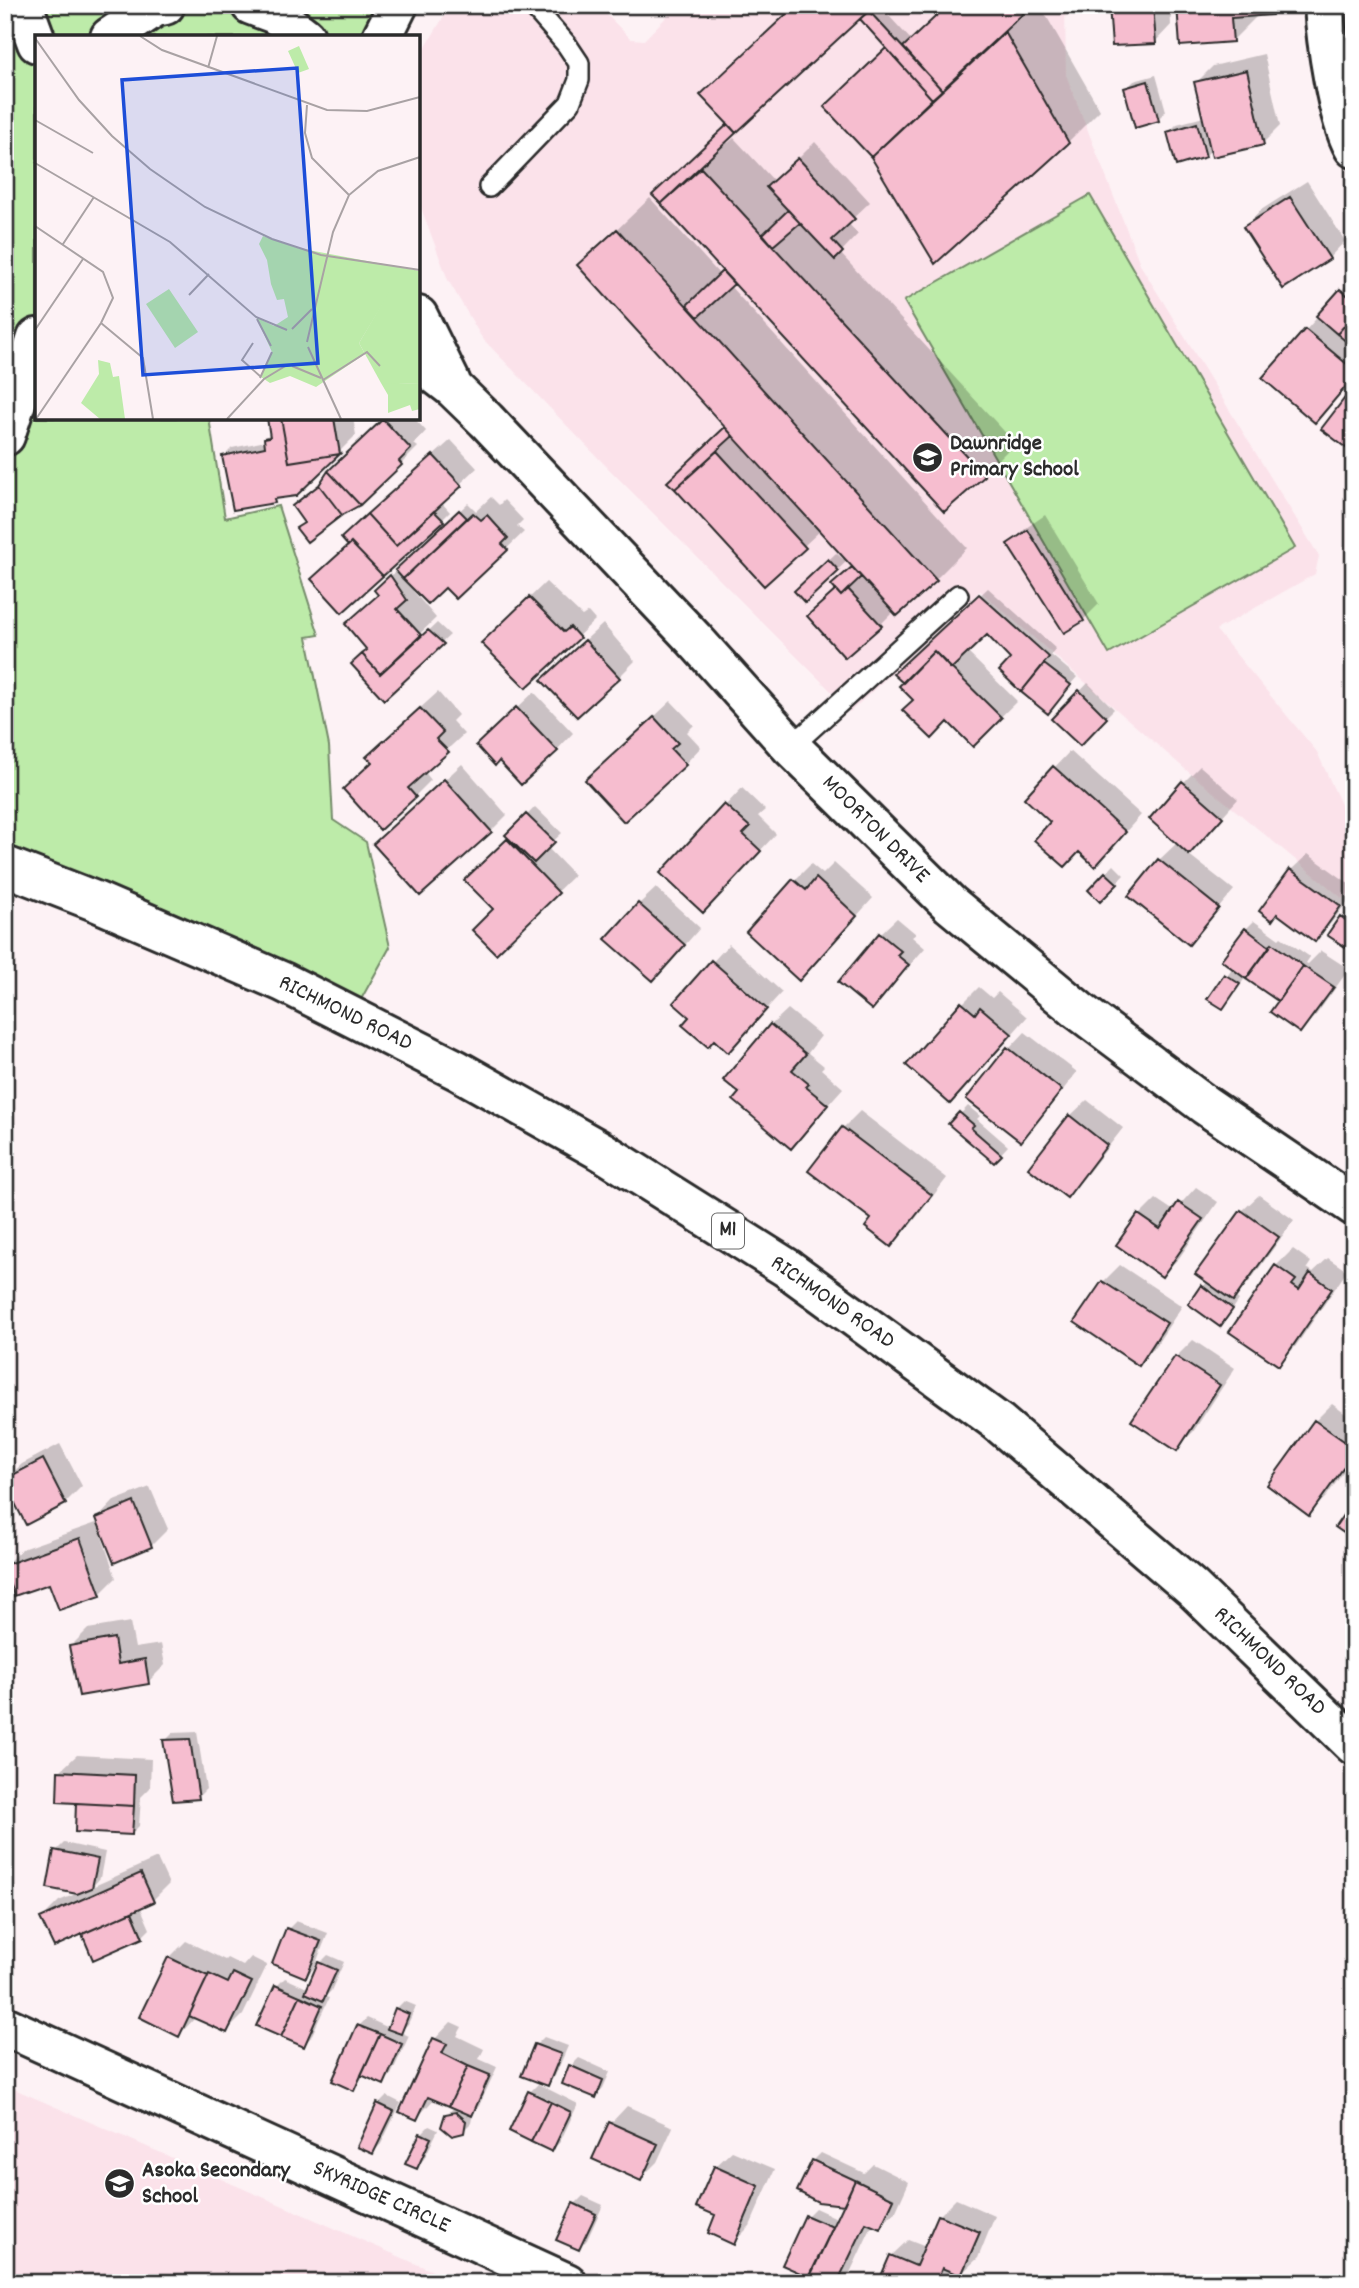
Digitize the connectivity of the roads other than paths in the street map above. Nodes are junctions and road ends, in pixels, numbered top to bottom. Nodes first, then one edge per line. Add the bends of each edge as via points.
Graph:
1 (23, 5) edge
2 (165, 5) edge
3 (251, 5) edge
4 (398, 5) edge
5 (532, 5) edge
6 (1324, 5) edge
7 (113, 35) edge
8 (303, 35) edge
9 (383, 35) edge
10 (35, 38) edge
11 (1354, 148) edge
12 (489, 187) dead end
13 (420, 320) edge
14 (35, 344) edge
15 (420, 363) edge
16 (453, 388) junction
17 (35, 404) edge
18 (6, 434) edge
19 (958, 595) dead end
20 (791, 747) junction
21 (5, 866) edge
22 (1354, 1206) edge
23 (1354, 1745) edge
24 (5, 2026) edge
25 (567, 2283) edge

1 - 10 main road
2 - 7 main road
3 - 8 main road via 275,14
4 - 9 main road
5 - 12 lane via 579,63 579,80 570,103
6 - 11 main road via 1333,76
13 - 16 main road, MOORTON DRIVE
14 - 18 main road
15 - 16 main road, MOORTON DRIVE
16 - 20 main road, MOORTON DRIVE
17 - 18 main road
19 - 20 lane
20 - 22 main road, MOORTON DRIVE via 950,904 1078,1010 1205,1105
21 - 23 main road, RICHMOND ROAD / M1 via 283,982 457,1070 603,1152 787,1268 998,1422 1192,1588
24 - 25 main road, SKYRIDGE CIRCLE

